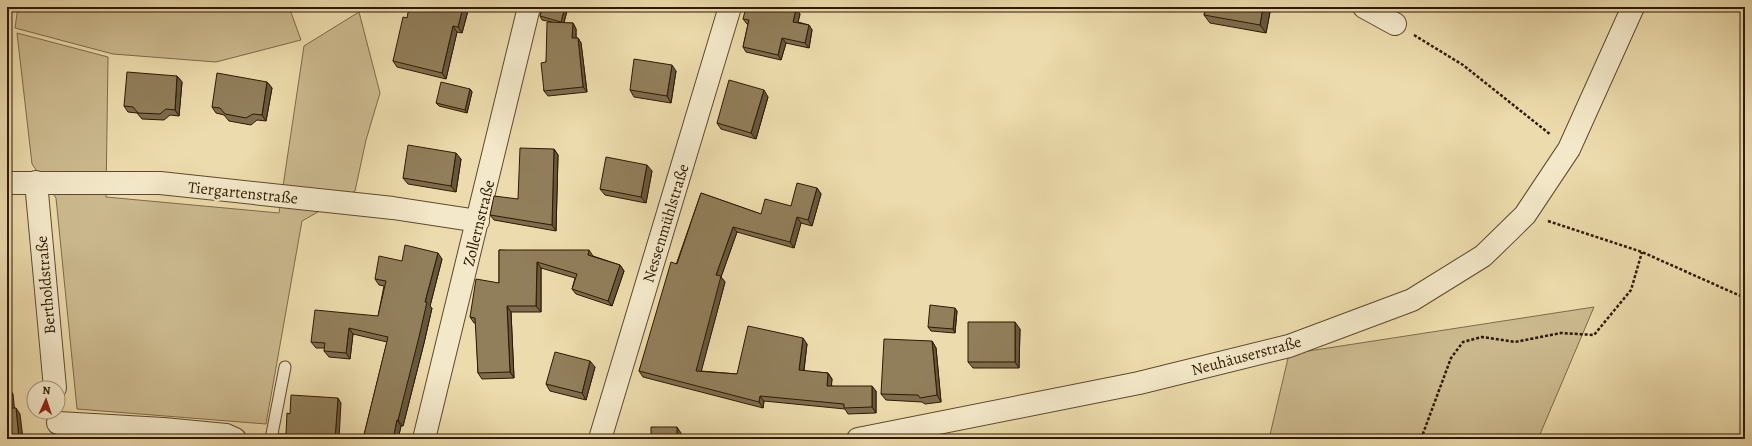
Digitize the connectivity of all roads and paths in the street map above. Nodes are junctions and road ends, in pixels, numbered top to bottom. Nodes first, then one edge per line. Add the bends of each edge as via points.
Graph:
1 (529, 7) edge
2 (730, 7) edge
3 (1364, 7) edge
4 (1633, 7) edge
5 (1395, 24) joint
6 (1568, 149) junction
7 (36, 182) junction
8 (7, 184) edge
9 (1526, 215) junction
10 (478, 221) junction
11 (1642, 252) junction
12 (1745, 298) edge
13 (285, 367) dead end
14 (54, 380) edge
15 (58, 424) edge
16 (234, 439) edge
17 (272, 439) edge
18 (424, 439) edge
19 (600, 439) edge
20 (858, 439) edge
21 (1421, 439) edge

1 - 10 street, Zollernstraße
2 - 19 street, Nessenmühlstraße
3 - 5 street
4 - 6 street, Neuhäuserstraße
5 - 6 path via 1464,65
6 - 9 street, Neuhäuserstraße
7 - 8 street, Tiergartenstraße
7 - 10 street, Tiergartenstraße via 160,183 393,208
7 - 14 street, Bertholdstraße
9 - 11 path
9 - 20 street, Neuhäuserstraße via 1483,256 1412,300 1289,346 1139,383
10 - 18 street, Zollernstraße
11 - 12 path
11 - 21 path via 1631,290 1594,335 1561,333 1515,342 1482,337 1463,342 1451,358
13 - 17 lane
15 - 16 street via 163,429 226,435

